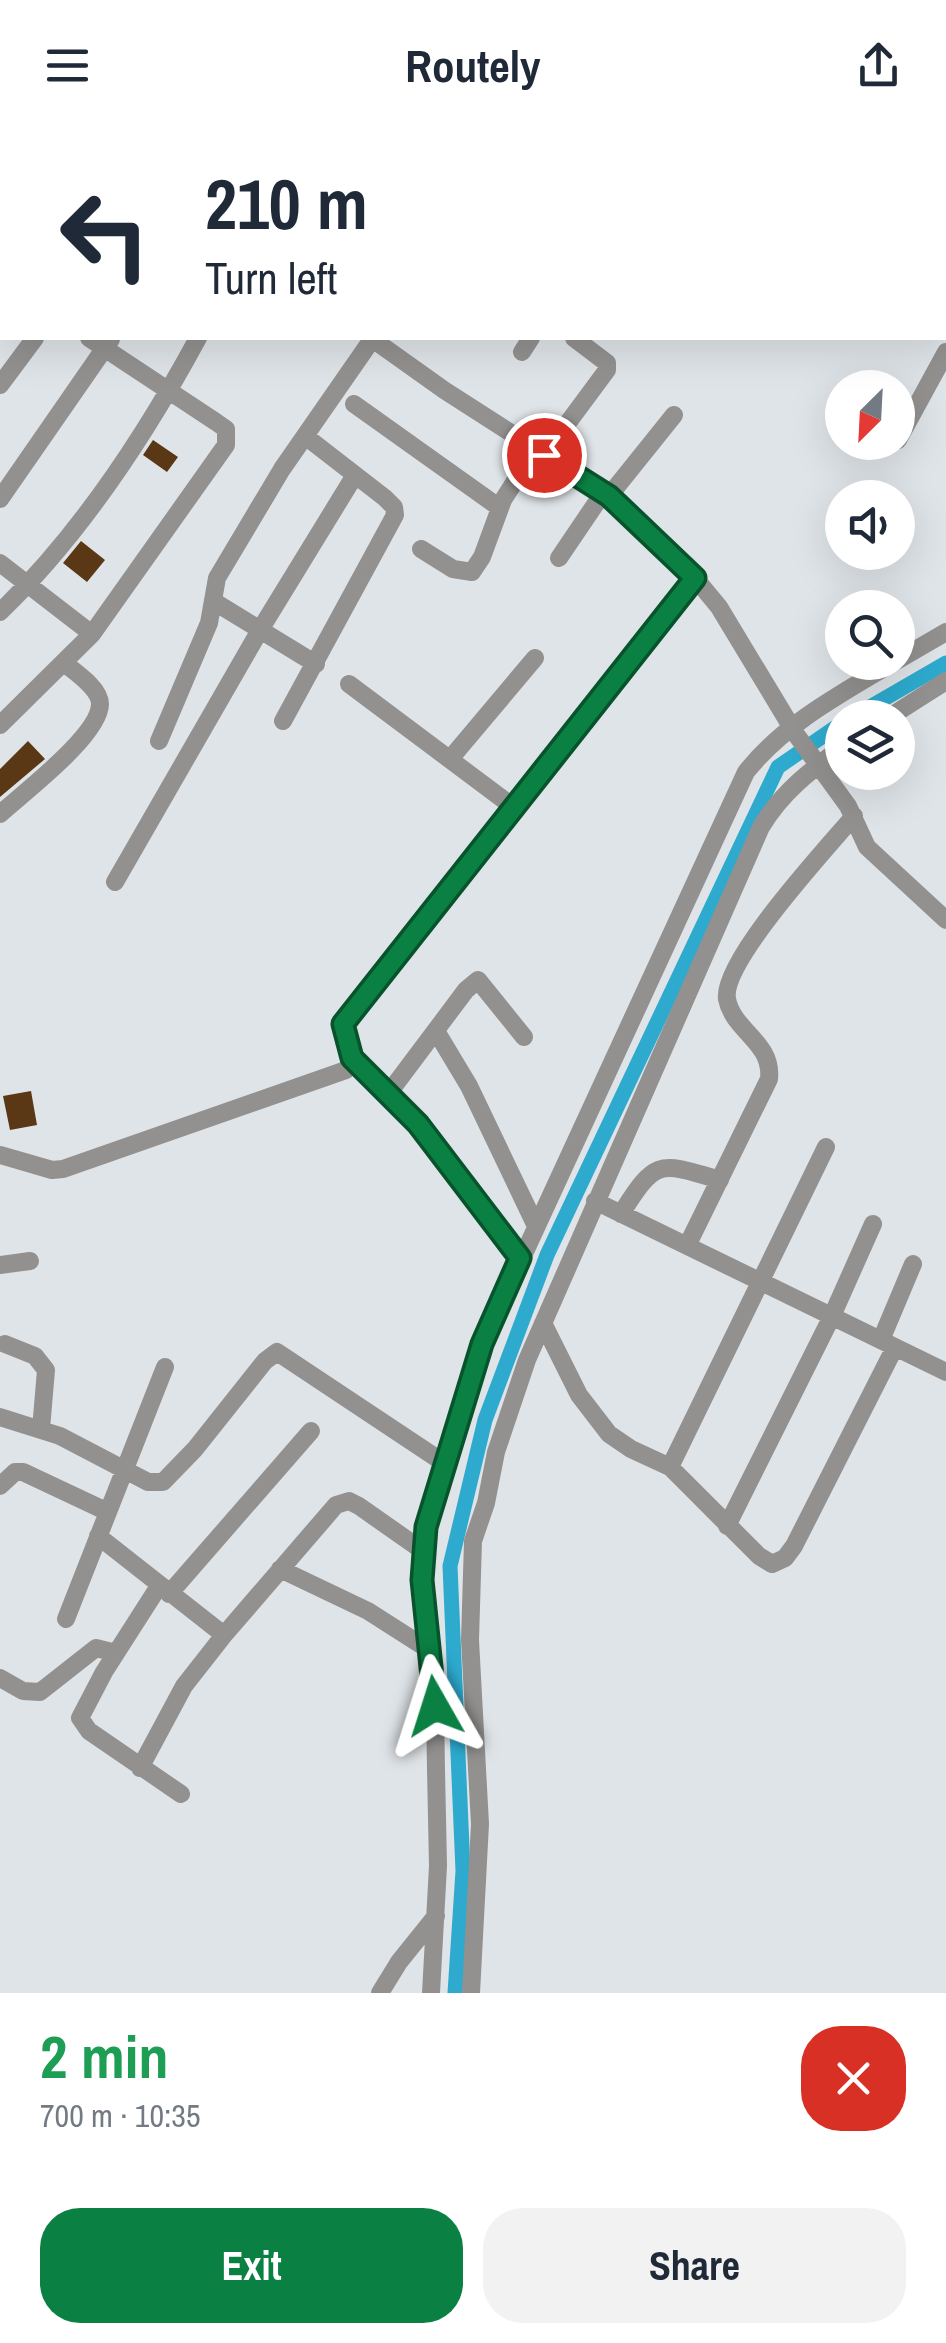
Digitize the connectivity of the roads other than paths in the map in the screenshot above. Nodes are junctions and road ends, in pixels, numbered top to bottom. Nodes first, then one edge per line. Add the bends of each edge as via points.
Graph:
1 (34, 340) edge
2 (197, 340) edge
3 (371, 340) edge
4 (375, 340) edge
5 (577, 340) edge
6 (102, 341) edge
7 (946, 349) edge
8 (0, 385) edge
9 (170, 391) junction
10 (354, 404) dead end
11 (915, 407) edge
12 (674, 414) dead end
13 (305, 436) junction
14 (540, 452) junction
15 (355, 475) junction
16 (606, 494) junction
17 (0, 498) edge
18 (500, 508) junction
19 (421, 549) dead end
20 (559, 558) dead end
21 (0, 563) edge
22 (695, 578) junction
23 (28, 586) junction
24 (213, 601) junction
25 (0, 612) edge
26 (260, 630) junction
27 (946, 632) edge
28 (92, 634) junction
29 (915, 650) edge
30 (535, 658) dead end
31 (64, 663) junction
32 (316, 664) junction
33 (868, 680) edge
34 (946, 682) edge
35 (349, 684) dead end
36 (915, 701) edge
37 (4, 713) edge
38 (283, 721) dead end
39 (793, 730) junction
40 (159, 742) dead end
41 (825, 756) edge
42 (450, 759) junction
43 (815, 762) junction
44 (512, 806) junction
45 (0, 814) edge
46 (854, 816) junction
47 (115, 882) dead end
48 (946, 920) edge
49 (436, 1031) junction
50 (524, 1037) dead end
51 (352, 1058) junction
52 (388, 1094) junction
53 (826, 1147) dead end
54 (0, 1155) edge
55 (720, 1180) junction
56 (595, 1201) junction
57 (620, 1214) junction
58 (535, 1224) junction
59 (873, 1224) dead end
60 (686, 1246) junction
61 (520, 1258) junction
62 (30, 1260) dead end
63 (0, 1264) edge
64 (914, 1264) dead end
65 (762, 1282) junction
66 (832, 1316) junction
67 (543, 1323) junction
68 (5, 1344) dead end
69 (888, 1344) junction
70 (165, 1367) dead end
71 (946, 1372) edge
72 (0, 1417) edge
73 (41, 1429) junction
74 (311, 1431) dead end
75 (444, 1463) junction
76 (670, 1467) junction
77 (124, 1470) junction
78 (0, 1486) edge
79 (108, 1512) junction
80 (728, 1526) junction
81 (98, 1536) junction
82 (422, 1550) junction
83 (280, 1568) junction
84 (164, 1590) junction
85 (66, 1618) dead end
86 (224, 1635) junction
87 (429, 1650) junction
88 (116, 1653) junction
89 (0, 1678) edge
90 (140, 1768) junction
91 (181, 1794) dead end
92 (436, 1915) junction
93 (380, 1993) edge
94 (431, 1993) edge
95 (471, 1993) edge

1 - 8 street
2 - 9 street
3 - 13 street
4 - 14 street
5 - 14 street via 607,370
6 - 9 street
6 - 17 street
7 - 11 street
9 - 23 street
9 - 28 street via 226,429 226,445
10 - 18 street
12 - 16 street
13 - 15 street
13 - 24 street via 225,563
14 - 16 street
14 - 18 street
15 - 26 street
15 - 32 street via 396,515
16 - 20 street
16 - 22 street
18 - 19 street via 472,572
21 - 23 street
22 - 39 street
22 - 44 street
23 - 25 street
23 - 28 street
24 - 26 street
24 - 40 street
26 - 32 street
26 - 47 street
27 - 29 street
28 - 31 street
30 - 42 street
31 - 37 street
31 - 45 street via 98,695 96,716
32 - 38 street
33 - 39 street
34 - 36 street
35 - 42 street
39 - 43 street
39 - 58 street via 755,761 733,796
41 - 43 street
42 - 44 street
43 - 46 street
43 - 56 street via 761,828
44 - 51 street via 350,1012 342,1032
46 - 48 street via 876,858
46 - 55 street via 733,969 727,998 770,1067
49 - 50 street via 478,980
49 - 52 street
49 - 58 street
51 - 52 street
51 - 54 street via 346,1070 63,1169
52 - 61 street
53 - 65 street
55 - 57 street via 656,1169
55 - 60 street
56 - 57 street
56 - 67 street
57 - 60 street
58 - 61 street
59 - 66 street
60 - 65 street
61 - 75 street via 482,1344
62 - 63 street
64 - 69 street
65 - 66 street
65 - 76 street
66 - 69 street
66 - 80 street
67 - 76 street via 579,1394 609,1434
67 - 95 street via 496,1452 473,1541 470,1640 480,1824
68 - 73 street via 34,1356 46,1370
69 - 71 street
69 - 80 street via 785,1558 766,1563
70 - 77 street
72 - 73 street
73 - 77 street
74 - 84 street
75 - 77 street via 277,1352 163,1482
75 - 82 street
76 - 80 street
77 - 79 street
78 - 79 street via 23,1472
79 - 81 street
81 - 84 street
81 - 85 street
82 - 83 street via 359,1506 341,1501
82 - 87 street
83 - 86 street
83 - 87 street via 368,1610
84 - 86 street
84 - 88 street
86 - 90 street via 184,1686
87 - 92 street
88 - 89 street via 96,1648 32,1694
88 - 90 street via 80,1718
90 - 91 street
92 - 93 street
92 - 94 street

